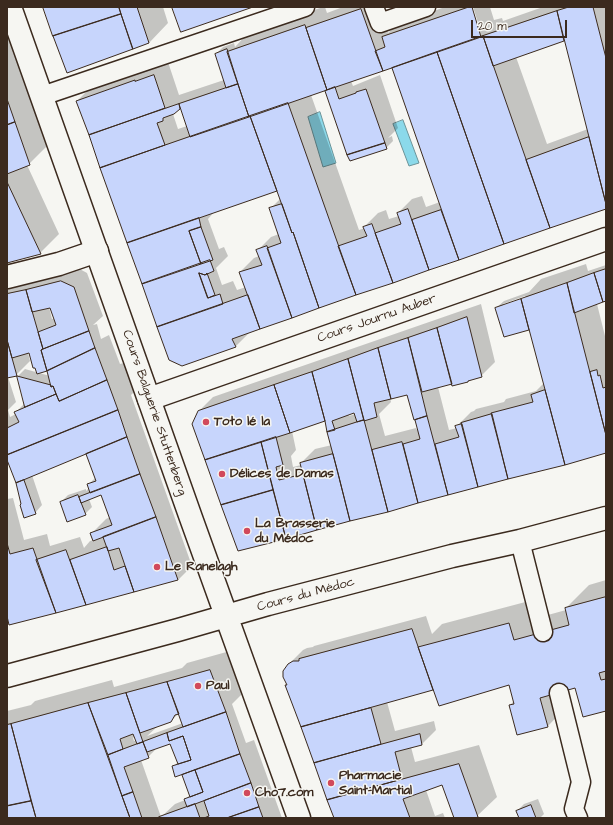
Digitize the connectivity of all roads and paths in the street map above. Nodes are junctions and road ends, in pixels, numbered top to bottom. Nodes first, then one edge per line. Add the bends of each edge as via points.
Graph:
1 (10, 7) edge
2 (305, 7) edge
3 (374, 7) edge
4 (426, 7) edge
5 (42, 96) junction
6 (606, 239) edge
7 (97, 252) junction
8 (7, 277) edge
9 (149, 399) junction
10 (606, 518) edge
11 (520, 541) junction
12 (227, 616) junction
13 (543, 632) dead end
14 (7, 676) edge
15 (558, 693) dead end
16 (300, 818) edge
17 (578, 818) edge

1 - 5 main road, Cours Balguerie Stuttenberg
2 - 5 lane
3 - 4 lane via 380,23
5 - 7 main road, Cours Balguerie Stuttenberg
6 - 9 main road, Cours Journu Auber
7 - 8 main road
7 - 9 main road, Cours Balguerie Stuttenberg
9 - 12 main road, Cours Balguerie Stuttenberg
10 - 11 main road, Cours du Médoc
11 - 12 main road, Cours du Médoc via 452,556
11 - 13 lane
12 - 14 main road, Cours du Médoc
12 - 16 main road, Cours Balguerie Stuttenberg
15 - 17 lane via 581,782 574,808

